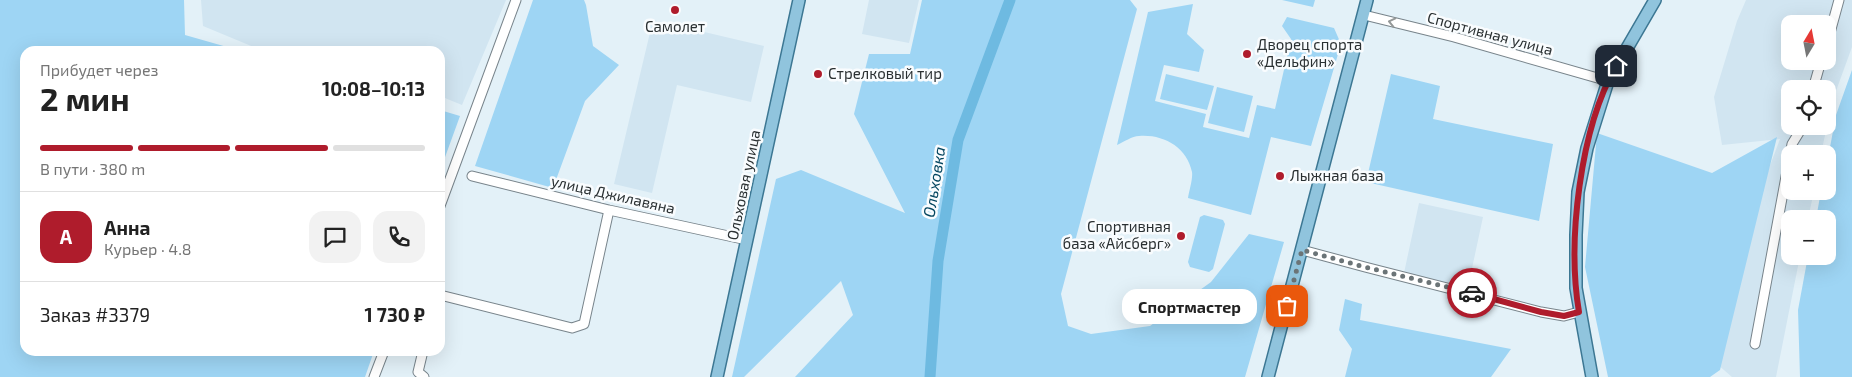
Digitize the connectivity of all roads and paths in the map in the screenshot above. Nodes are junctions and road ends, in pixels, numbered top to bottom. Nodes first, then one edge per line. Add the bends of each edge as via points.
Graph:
1 (516, 0) edge
2 (800, 0) edge
3 (1367, 0) edge
4 (1655, 0) edge
5 (1839, 0) edge
6 (1364, 15) junction
7 (1835, 15) edge
8 (1608, 81) junction
9 (1798, 135) edge
10 (472, 176) dead end
11 (445, 192) edge
12 (609, 210) junction
13 (747, 240) junction
14 (1302, 250) junction
15 (445, 296) edge
16 (1579, 312) junction
17 (1755, 344) dead end
18 (382, 356) edge
19 (422, 356) edge
20 (374, 377) edge
21 (424, 377) edge
22 (717, 377) edge
23 (1268, 377) edge
24 (1592, 377) edge

1 - 11 street
2 - 13 main road, Ольховая улица
3 - 6 main road
4 - 8 main road
5 - 7 street
8 -> 6 street, Спортивная улица
6 - 14 main road
8 - 16 main road via 1587,148 1578,192 1576,288
9 - 17 street via 1792,144
10 - 12 street, улица Джилавяна
12 - 13 street, улица Джилавяна
12 - 15 street via 584,324 572,328
13 - 22 main road, Ольховая улица
14 - 16 street via 1541,312 1564,316
14 - 23 main road
16 - 24 main road
18 - 20 street
19 - 21 street via 418,372

